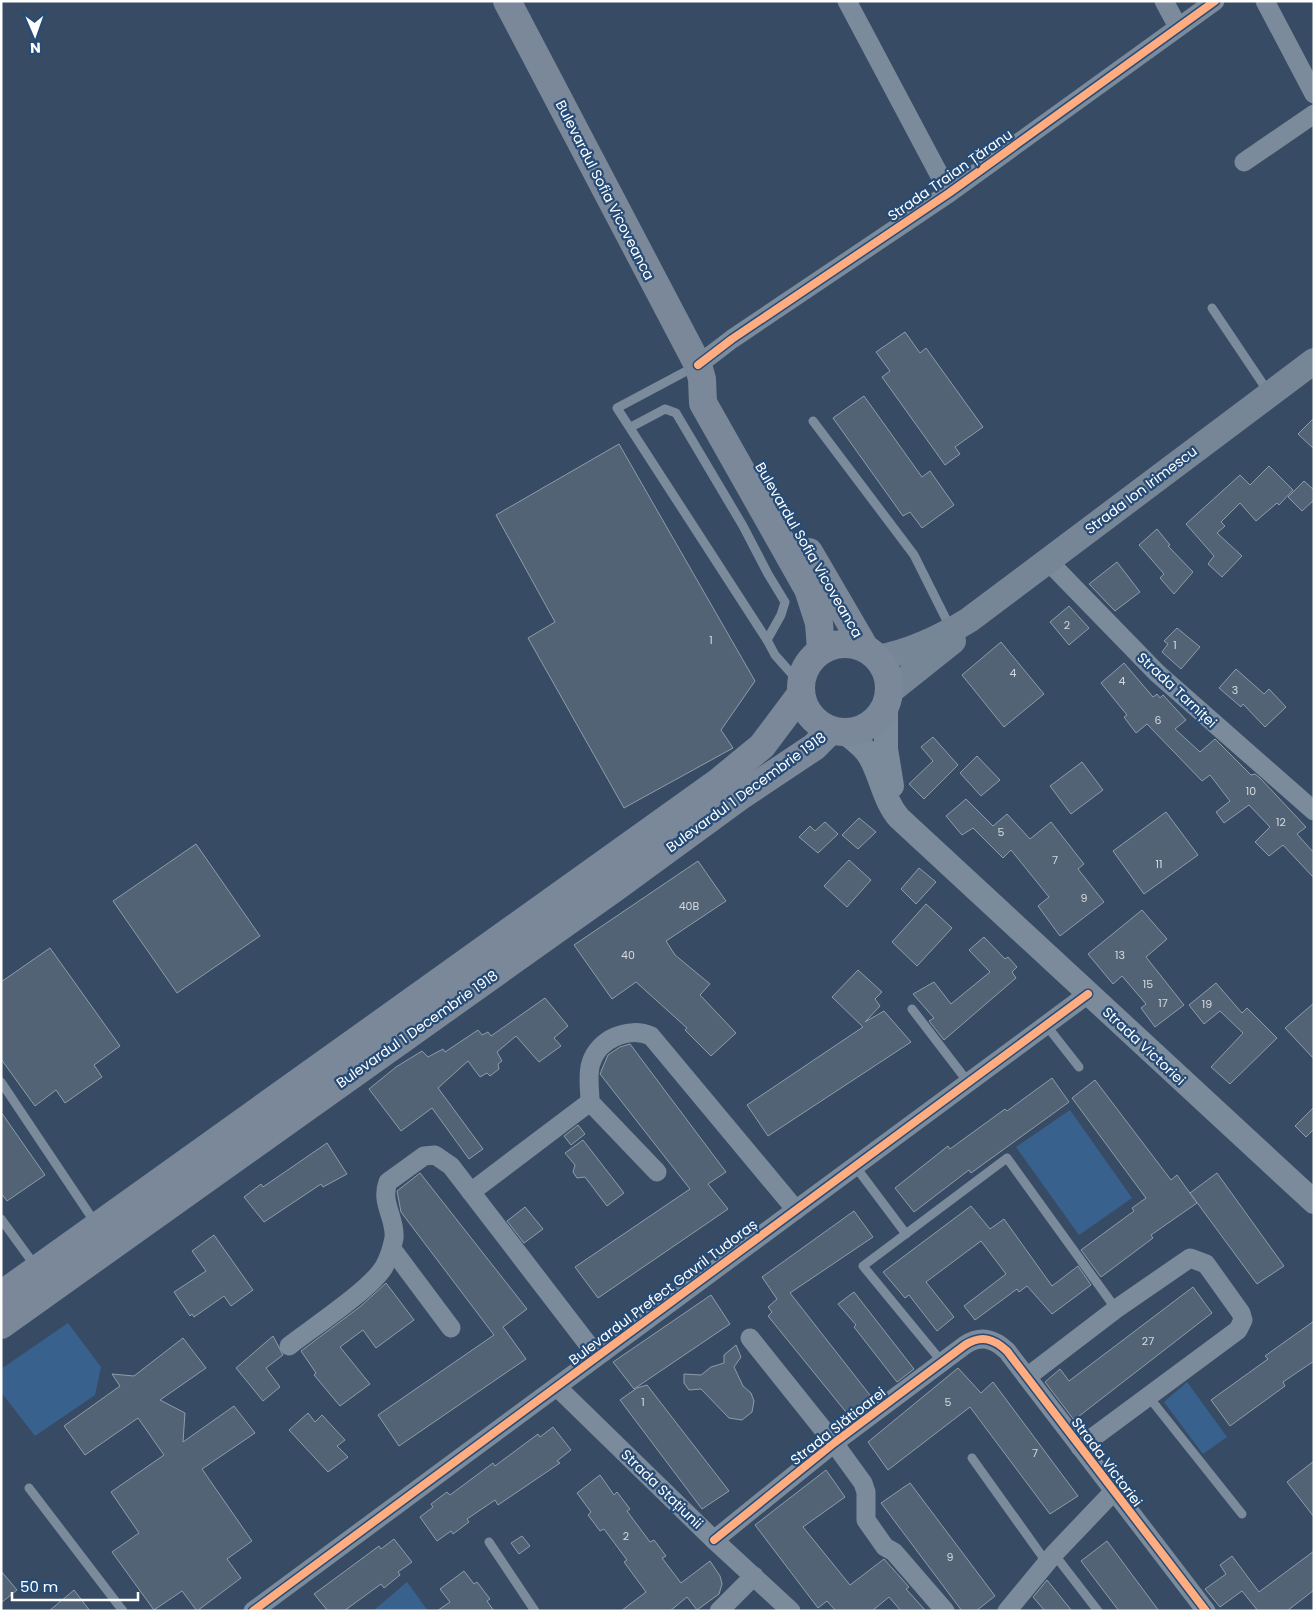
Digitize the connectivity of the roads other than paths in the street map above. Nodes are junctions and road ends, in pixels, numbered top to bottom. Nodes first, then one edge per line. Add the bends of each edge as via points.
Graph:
1 (507, 1) edge
2 (846, 1) edge
3 (1164, 1) edge
4 (1215, 1) edge
5 (1265, 1) edge
6 (1178, 26) junction
7 (1314, 94) edge
8 (1314, 114) edge
9 (1244, 162) dead end
10 (949, 193) junction
11 (1212, 308) dead end
12 (1314, 361) edge
13 (700, 372) junction
14 (1269, 393) junction
15 (813, 421) dead end
16 (630, 427) junction
17 (1048, 561) junction
18 (959, 630) junction
19 (767, 640) junction
20 (871, 653) junction
21 (809, 671) junction
22 (888, 698) junction
23 (838, 731) junction
24 (1314, 811) edge
25 (910, 826) junction
26 (1088, 994) junction
27 (912, 1009) dead end
28 (1046, 1025) junction
29 (1079, 1067) dead end
30 (1, 1082) edge
31 (968, 1082) junction
32 (590, 1102) junction
33 (855, 1166) junction
34 (657, 1172) dead end
35 (471, 1192) junction
36 (1314, 1202) edge
37 (796, 1210) junction
38 (1, 1220) edge
39 (98, 1226) junction
40 (906, 1234) junction
41 (392, 1250) junction
42 (38, 1269) junction
43 (1, 1295) edge
44 (1116, 1309) junction
45 (1, 1325) edge
46 (451, 1328) dead end
47 (750, 1338) dead end
48 (981, 1338) joint
49 (289, 1346) dead end
50 (597, 1356) junction
51 (942, 1362) junction
52 (1027, 1377) junction
53 (557, 1386) junction
54 (1148, 1396) junction
55 (834, 1443) junction
56 (1080, 1447) junction
57 (972, 1458) dead end
58 (29, 1488) dead end
59 (1114, 1492) junction
60 (1242, 1514) dead end
61 (714, 1540) junction
62 (489, 1542) dead end
63 (1050, 1559) junction
64 (754, 1576) junction
65 (123, 1611) edge
66 (253, 1611) edge
67 (536, 1611) edge
68 (719, 1611) edge
69 (791, 1611) edge
70 (945, 1611) edge
71 (1007, 1611) edge
72 (1098, 1611) edge
73 (1206, 1611) edge

1 - 13 main road, Bulevardul Sofia Vicoveanca
2 - 10 street, Strada Traian Țăranu
3 - 6 street
4 - 6 street, Strada Traian Țăranu
5 - 7 street
6 - 10 street, Strada Traian Țăranu
8 - 9 street
10 - 13 street, Strada Traian Țăranu via 732,339
11 - 14 lane
12 - 14 main road, Strada Ion Irimescu
13 - 16 lane via 616,408
13 - 20 main road, Bulevardul Sofia Vicoveanca via 719,393
13 - 21 main road, Bulevardul Sofia Vicoveanca via 704,403 808,589 819,623
14 - 17 main road, Strada Ion Irimescu
15 - 18 lane via 914,555
16 - 19 lane
16 - 19 lane via 665,409 676,413 785,602 782,615
17 - 18 main road, Strada Ion Irimescu
17 - 24 street, Strada Tarniței via 1157,673
18 - 20 main road, Strada Ion Irimescu via 893,655
18 - 22 main road, Strada Ion Irimescu
19 - 21 lane via 791,674
20 - 21 main road via 850,644 835,645
20 - 22 main road via 884,668
21 - 23 main road via 810,716
21 - 39 main road, Bulevardul 1 Decembrie 1918 via 762,746 717,783
22 - 23 main road via 879,716 869,725 857,730
22 - 25 street, Strada Victoriei via 889,772 897,802
23 - 25 street, Strada Victoriei via 861,745 894,812
23 - 45 main road, Bulevardul 1 Decembrie 1918 via 742,794
25 - 26 street, Strada Victoriei
26 - 28 street, Bulevardul Prefect Gavril Tudoraș
26 - 36 street, Strada Victoriei
27 - 31 lane
28 - 29 lane
28 - 31 street, Bulevardul Prefect Gavril Tudoraș
30 - 39 lane
31 - 33 street, Bulevardul Prefect Gavril Tudoraș
32 - 34 street
32 - 35 street
32 - 37 street via 590,1065 595,1052 620,1034 642,1032 651,1036
33 - 37 street, Bulevardul Prefect Gavril Tudoraș
33 - 40 lane
35 - 41 street, Bulevardul Prefect Gavril Tudoraș via 451,1166 434,1155 424,1156 393,1176 384,1199 394,1235
35 - 50 street, Bulevardul Prefect Gavril Tudoraș
37 - 50 street, Bulevardul Prefect Gavril Tudoraș
38 - 42 lane
39 - 42 main road, Bulevardul 1 Decembrie 1918
40 - 44 lane via 1007,1158
40 - 51 lane via 863,1266
41 - 46 street
41 - 49 street, Bulevardul Prefect Gavril Tudoraș via 384,1268 372,1282
42 - 43 main road, Bulevardul 1 Decembrie 1918
44 - 52 street
44 - 54 street via 1190,1258 1206,1264 1241,1313 1243,1320 1238,1330
47 - 55 street
48 - 51 street, Strada Slătioarei
48 - 52 street, Strada Victoriei via 999,1344
50 - 53 street, Bulevardul Prefect Gavril Tudoraș
51 - 55 street, Strada Slătioarei
52 - 56 street, Strada Victoriei
53 - 61 street, Strada Stațiunii
53 - 66 street, Bulevardul Prefect Gavril Tudoraș
54 - 56 street
54 - 60 lane
55 - 61 street, Strada Slătioarei
55 - 70 street via 866,1492 866,1520 885,1547 894,1552
56 - 59 street, Strada Victoriei
57 - 63 lane
58 - 65 lane
59 - 63 street
59 - 73 street, Strada Victoriei
61 - 64 street, Strada Stațiunii
62 - 67 lane
63 - 71 street
63 - 72 lane
64 - 68 street
64 - 69 street, Strada Stațiunii

